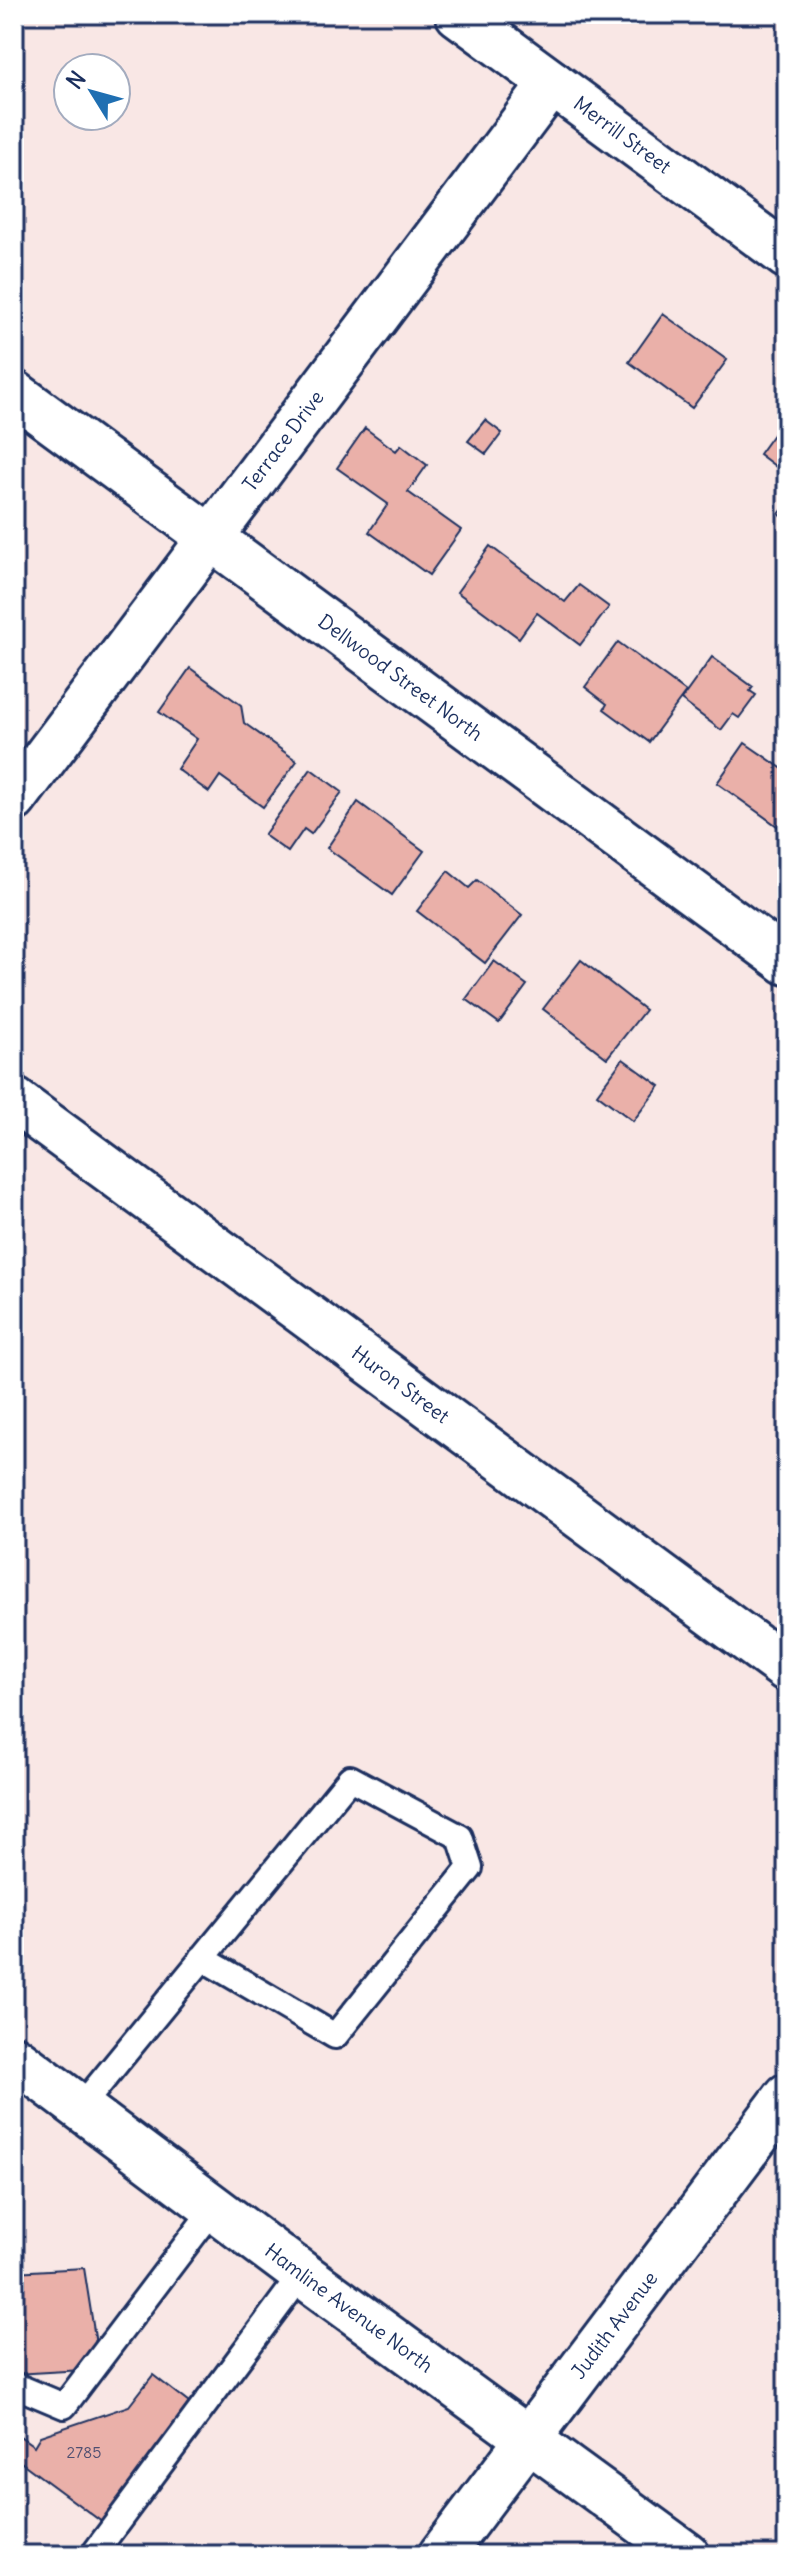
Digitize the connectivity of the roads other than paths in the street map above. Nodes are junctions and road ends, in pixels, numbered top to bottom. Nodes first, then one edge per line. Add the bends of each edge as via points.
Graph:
1 (458, 14) edge
2 (552, 83) junction
3 (787, 256) edge
4 (14, 393) edge
5 (210, 538) junction
6 (14, 799) edge
7 (787, 962) edge
8 (14, 1100) edge
9 (787, 1669) edge
10 (202, 1958) junction
11 (14, 2058) edge
12 (787, 2096) edge
13 (80, 2108) junction
14 (214, 2208) junction
15 (302, 2274) junction
16 (14, 2385) edge
17 (528, 2438) junction
18 (93, 2555) edge
19 (441, 2555) edge
20 (687, 2555) edge

1 - 2 street, Merrill Street
2 - 3 street, Merrill Street
2 - 5 street, Terrace Drive
4 - 5 street, Dellwood Street North
5 - 6 street, Terrace Drive
5 - 7 street, Dellwood Street North
8 - 9 street, Huron Street
10 - 10 lane via 350,1778 460,1837 470,1868 335,2036
10 - 13 lane
11 - 13 street, Hamline Avenue North
12 - 17 street, Judith Avenue
13 - 14 street, Hamline Avenue North
14 - 15 street, Hamline Avenue North
14 - 16 lane via 64,2406
15 - 17 street, Hamline Avenue North
15 - 18 lane
17 - 19 street, Judith Avenue
17 - 20 street, Hamline Avenue North

